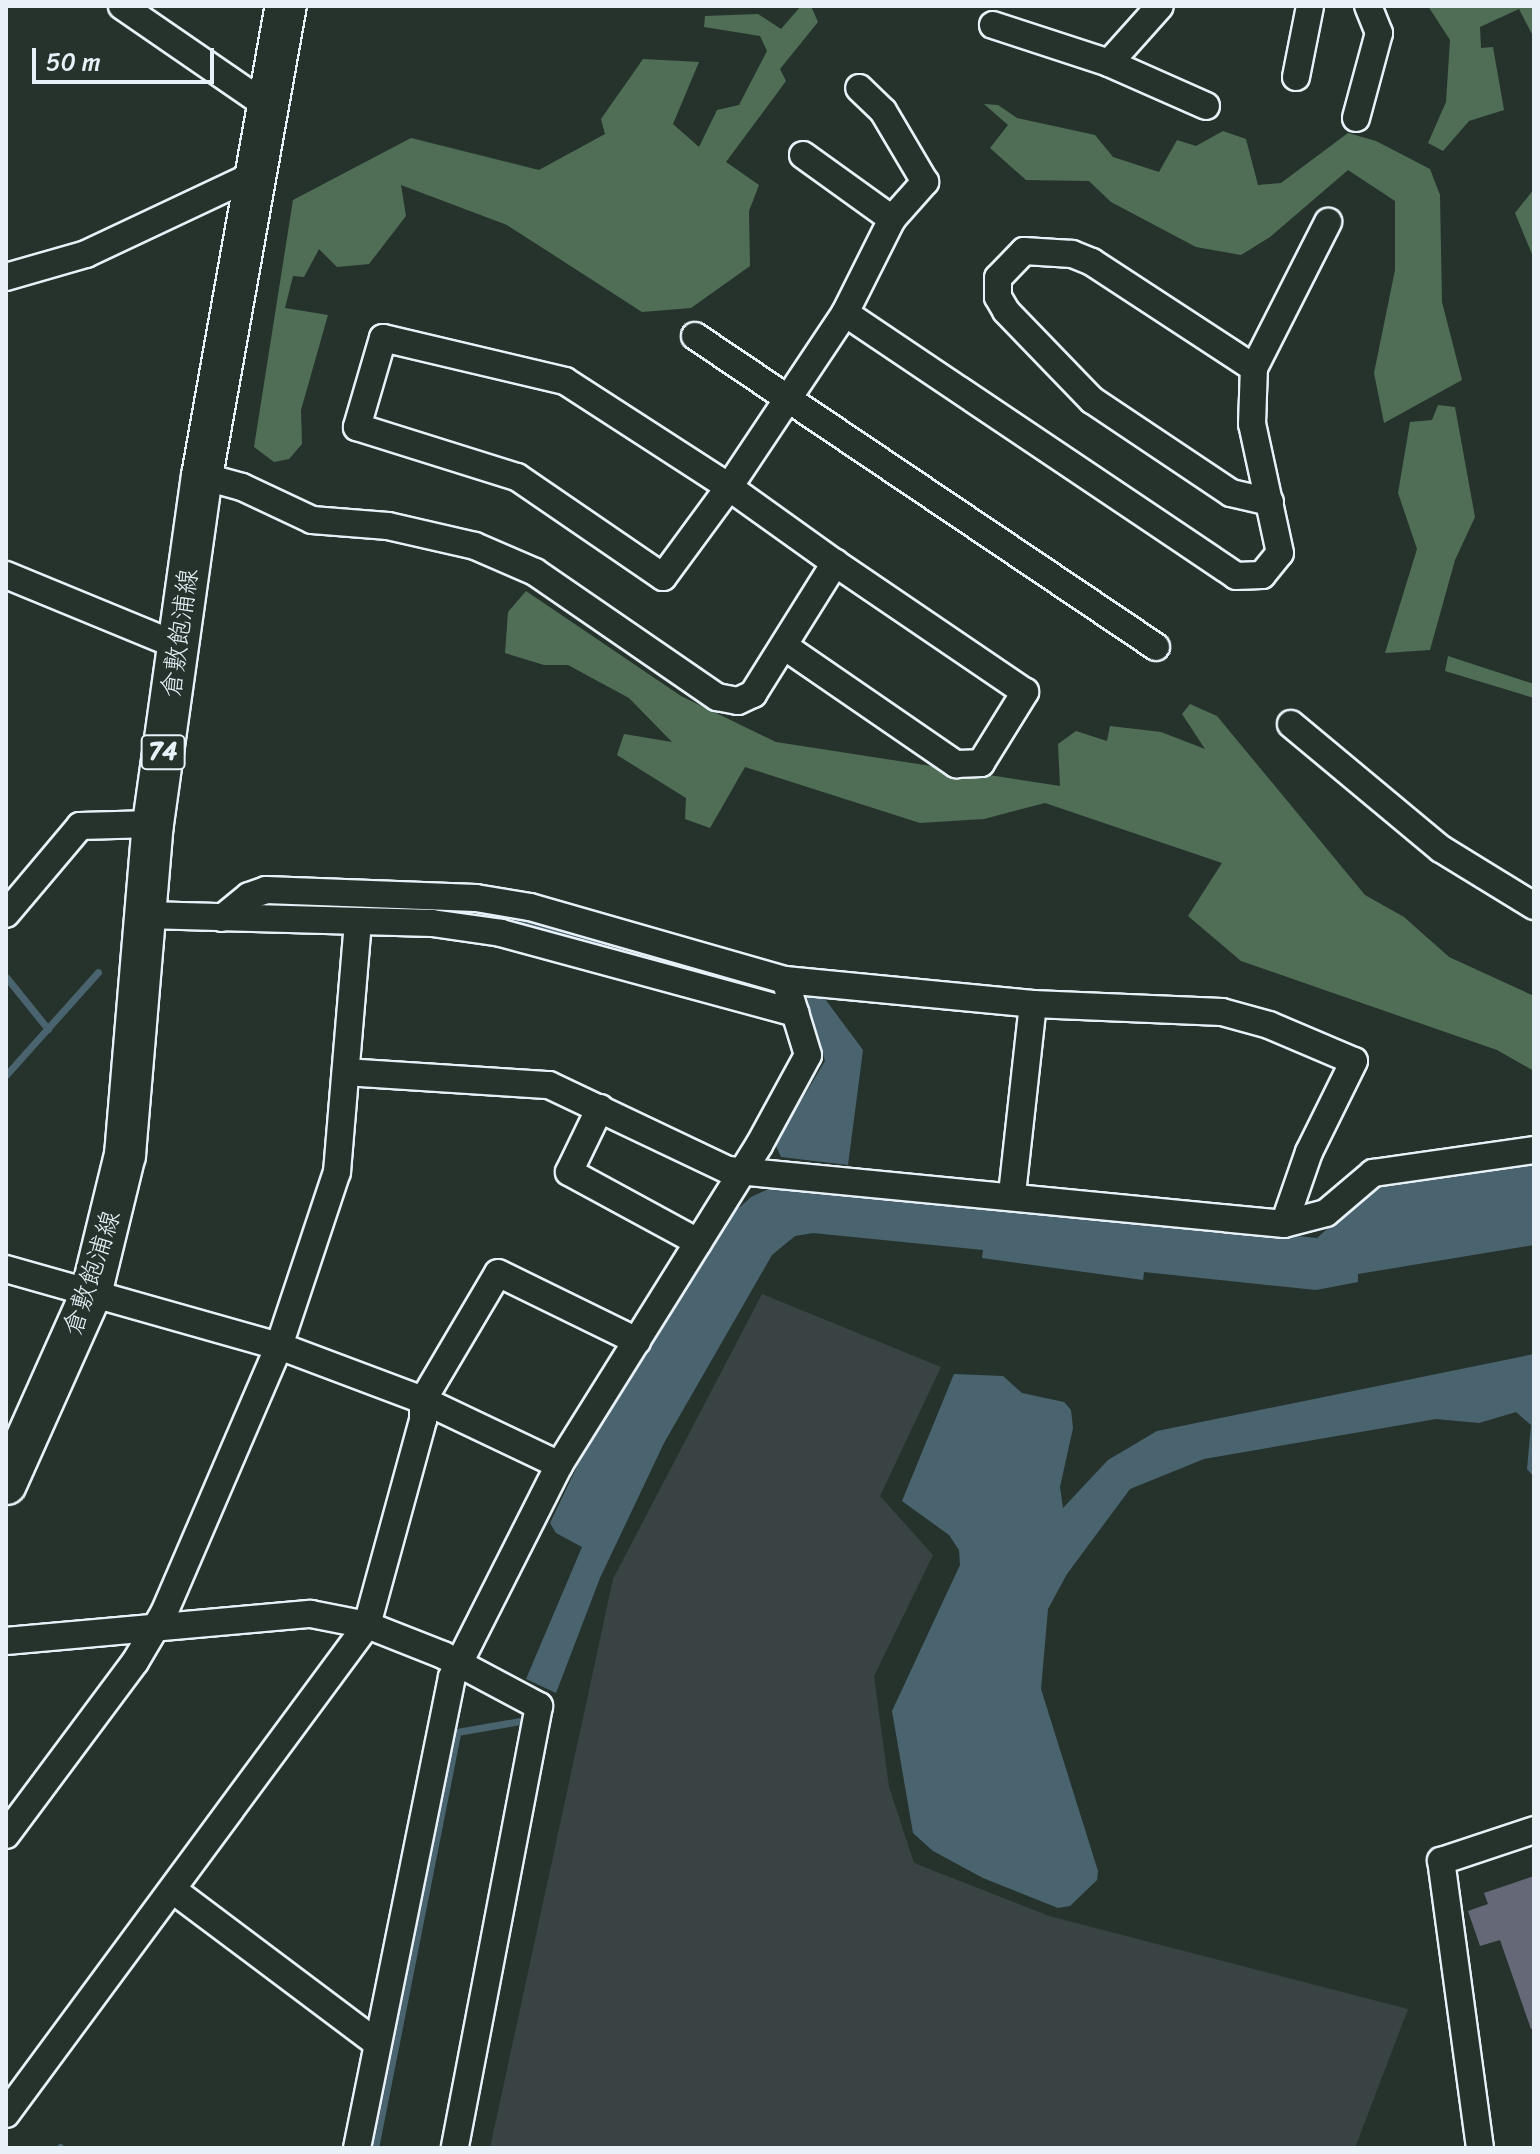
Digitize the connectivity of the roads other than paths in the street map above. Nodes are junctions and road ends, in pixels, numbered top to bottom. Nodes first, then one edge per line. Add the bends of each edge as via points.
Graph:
1 (122, 6) edge
2 (286, 6) edge
3 (1160, 6) edge
4 (1310, 6) edge
5 (1368, 6) edge
6 (993, 25) dead end
7 (1109, 63) junction
8 (1296, 77) dead end
9 (859, 88) dead end
10 (1206, 106) dead end
11 (269, 107) junction
12 (1356, 118) dead end
13 (803, 155) dead end
14 (258, 173) junction
15 (892, 219) junction
16 (1328, 222) dead end
17 (6, 277) edge
18 (845, 313) junction
19 (695, 336) dead end
20 (1254, 368) junction
21 (788, 399) junction
22 (202, 476) junction
23 (729, 487) junction
24 (1270, 502) junction
25 (835, 563) junction
26 (6, 575) edge
27 (178, 646) junction
28 (784, 646) junction
29 (1156, 647) dead end
30 (1291, 724) dead end
31 (153, 824) junction
32 (1534, 906) edge
33 (6, 914) edge
34 (146, 915) junction
35 (222, 918) junction
36 (358, 924) junction
37 (790, 996) junction
38 (1033, 1004) junction
39 (346, 1072) junction
40 (600, 1108) junction
41 (1534, 1150) edge
42 (742, 1171) junction
43 (1012, 1194) junction
44 (1284, 1224) junction
45 (698, 1242) junction
46 (6, 1269) edge
47 (91, 1294) junction
48 (637, 1341) junction
49 (279, 1346) junction
50 (423, 1400) junction
51 (559, 1465) junction
52 (6, 1484) edge
53 (367, 1625) junction
54 (153, 1631) junction
55 (6, 1641) edge
56 (458, 1662) junction
57 (1534, 1830) edge
58 (6, 1835) edge
59 (173, 1890) junction
60 (377, 2043) junction
61 (6, 2114) edge
62 (357, 2148) edge
63 (455, 2148) edge
64 (1480, 2148) edge

1 - 11 street
2 - 11 main road, 倉敷飽浦線 / 74
3 - 7 street
4 - 8 street
5 - 12 street via 1379,33
6 - 7 street
7 - 10 street
9 - 15 street via 883,111 925,182
11 - 14 main road, 倉敷飽浦線 / 74
13 - 15 street
14 - 17 street via 86,254
14 - 22 main road, 倉敷飽浦線 / 74
15 - 18 street
16 - 20 street
18 - 21 street
18 - 24 street via 1236,576 1262,575 1280,553
19 - 21 street
20 - 24 street via 1252,424
20 - 24 street via 1072,254 1024,251 998,278 998,297 1006,311 1092,400 1231,493
21 - 23 street
21 - 29 street
22 - 27 main road, 倉敷飽浦線 / 74
22 - 28 street via 242,487 312,520 388,526 475,546 535,572 727,701 753,694
23 - 23 street via 565,381 383,338 357,427 517,477 663,577
23 - 25 street
25 - 28 street
25 - 28 street via 1025,692 1011,716 981,763 956,764
26 - 27 street
27 - 31 main road, 倉敷飽浦線 / 74
30 - 32 street via 1441,849
31 - 33 street via 80,826
31 - 34 main road, 倉敷飽浦線 / 74
34 - 35 street
34 - 47 main road, 倉敷飽浦線 / 74 via 125,1155
35 - 36 street
35 - 37 street via 249,896 266,890 476,898 530,907
36 - 37 street via 432,923 501,933
36 - 39 street
37 - 38 street
37 - 42 street via 808,1055
38 - 43 street
38 - 44 street via 1222,1012 1269,1025 1354,1061 1309,1152
39 - 40 street via 549,1085
39 - 49 street via 337,1172
40 - 42 street via 728,1170
40 - 45 street via 569,1172
41 - 44 street via 1373,1173 1326,1213
42 - 43 street
42 - 45 street
43 - 44 street
45 - 48 street
46 - 47 street
47 - 49 street
47 - 52 main road, 倉敷飽浦線 / 74
48 - 50 street via 498,1273
48 - 51 street
49 - 50 street
49 - 54 street
50 - 51 street
50 - 53 street via 423,1420
51 - 56 street
53 - 54 street via 311,1614
53 - 56 street
53 - 59 street
54 - 55 street
54 - 58 street
56 - 60 street
56 - 63 street via 530,1700
57 - 64 street via 1441,1861
59 - 60 street
59 - 61 street
60 - 62 street

